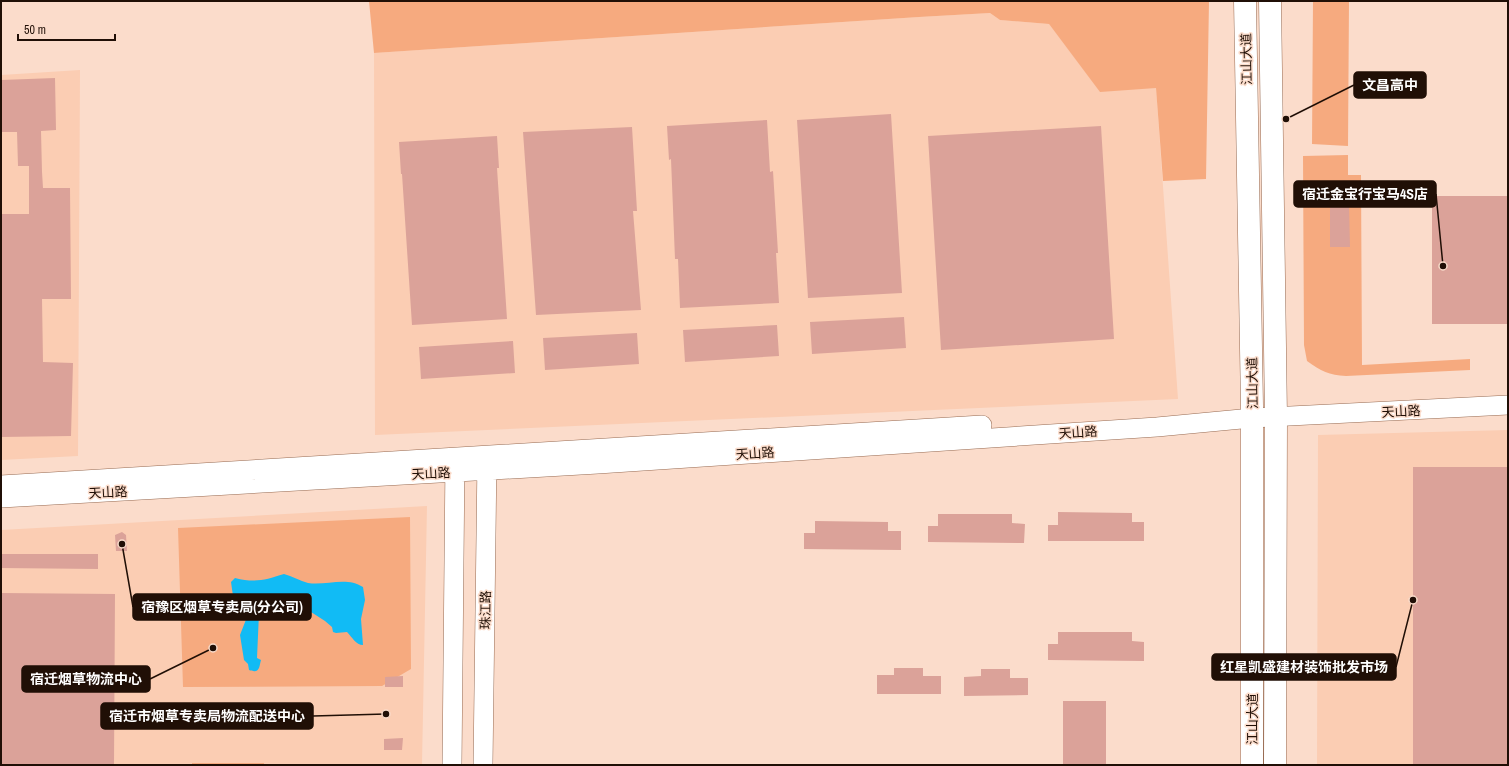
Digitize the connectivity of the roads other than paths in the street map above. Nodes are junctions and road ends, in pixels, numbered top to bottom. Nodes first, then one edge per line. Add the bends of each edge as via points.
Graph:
1 (1245, 1) edge
2 (1270, 1) edge
3 (1508, 392) edge
4 (1508, 405) edge
5 (1275, 411) junction
6 (1252, 412) junction
7 (487, 463) junction
8 (455, 465) junction
9 (1, 485) edge
10 (1, 498) edge
11 (452, 765) edge
12 (483, 765) edge
13 (1252, 765) edge
14 (1275, 765) edge

1 - 6 main road, 江山大道
2 - 5 main road, 江山大道
3 - 5 street, 天山路
4 - 5 street, 天山路
5 - 6 street, 天山路
5 - 14 main road, 江山大道
6 - 7 street, 天山路 via 1154,415
6 - 13 main road, 江山大道
7 - 8 street, 天山路
7 - 12 street, 珠江路
8 - 9 street, 天山路
8 - 10 street, 天山路
8 - 11 street

